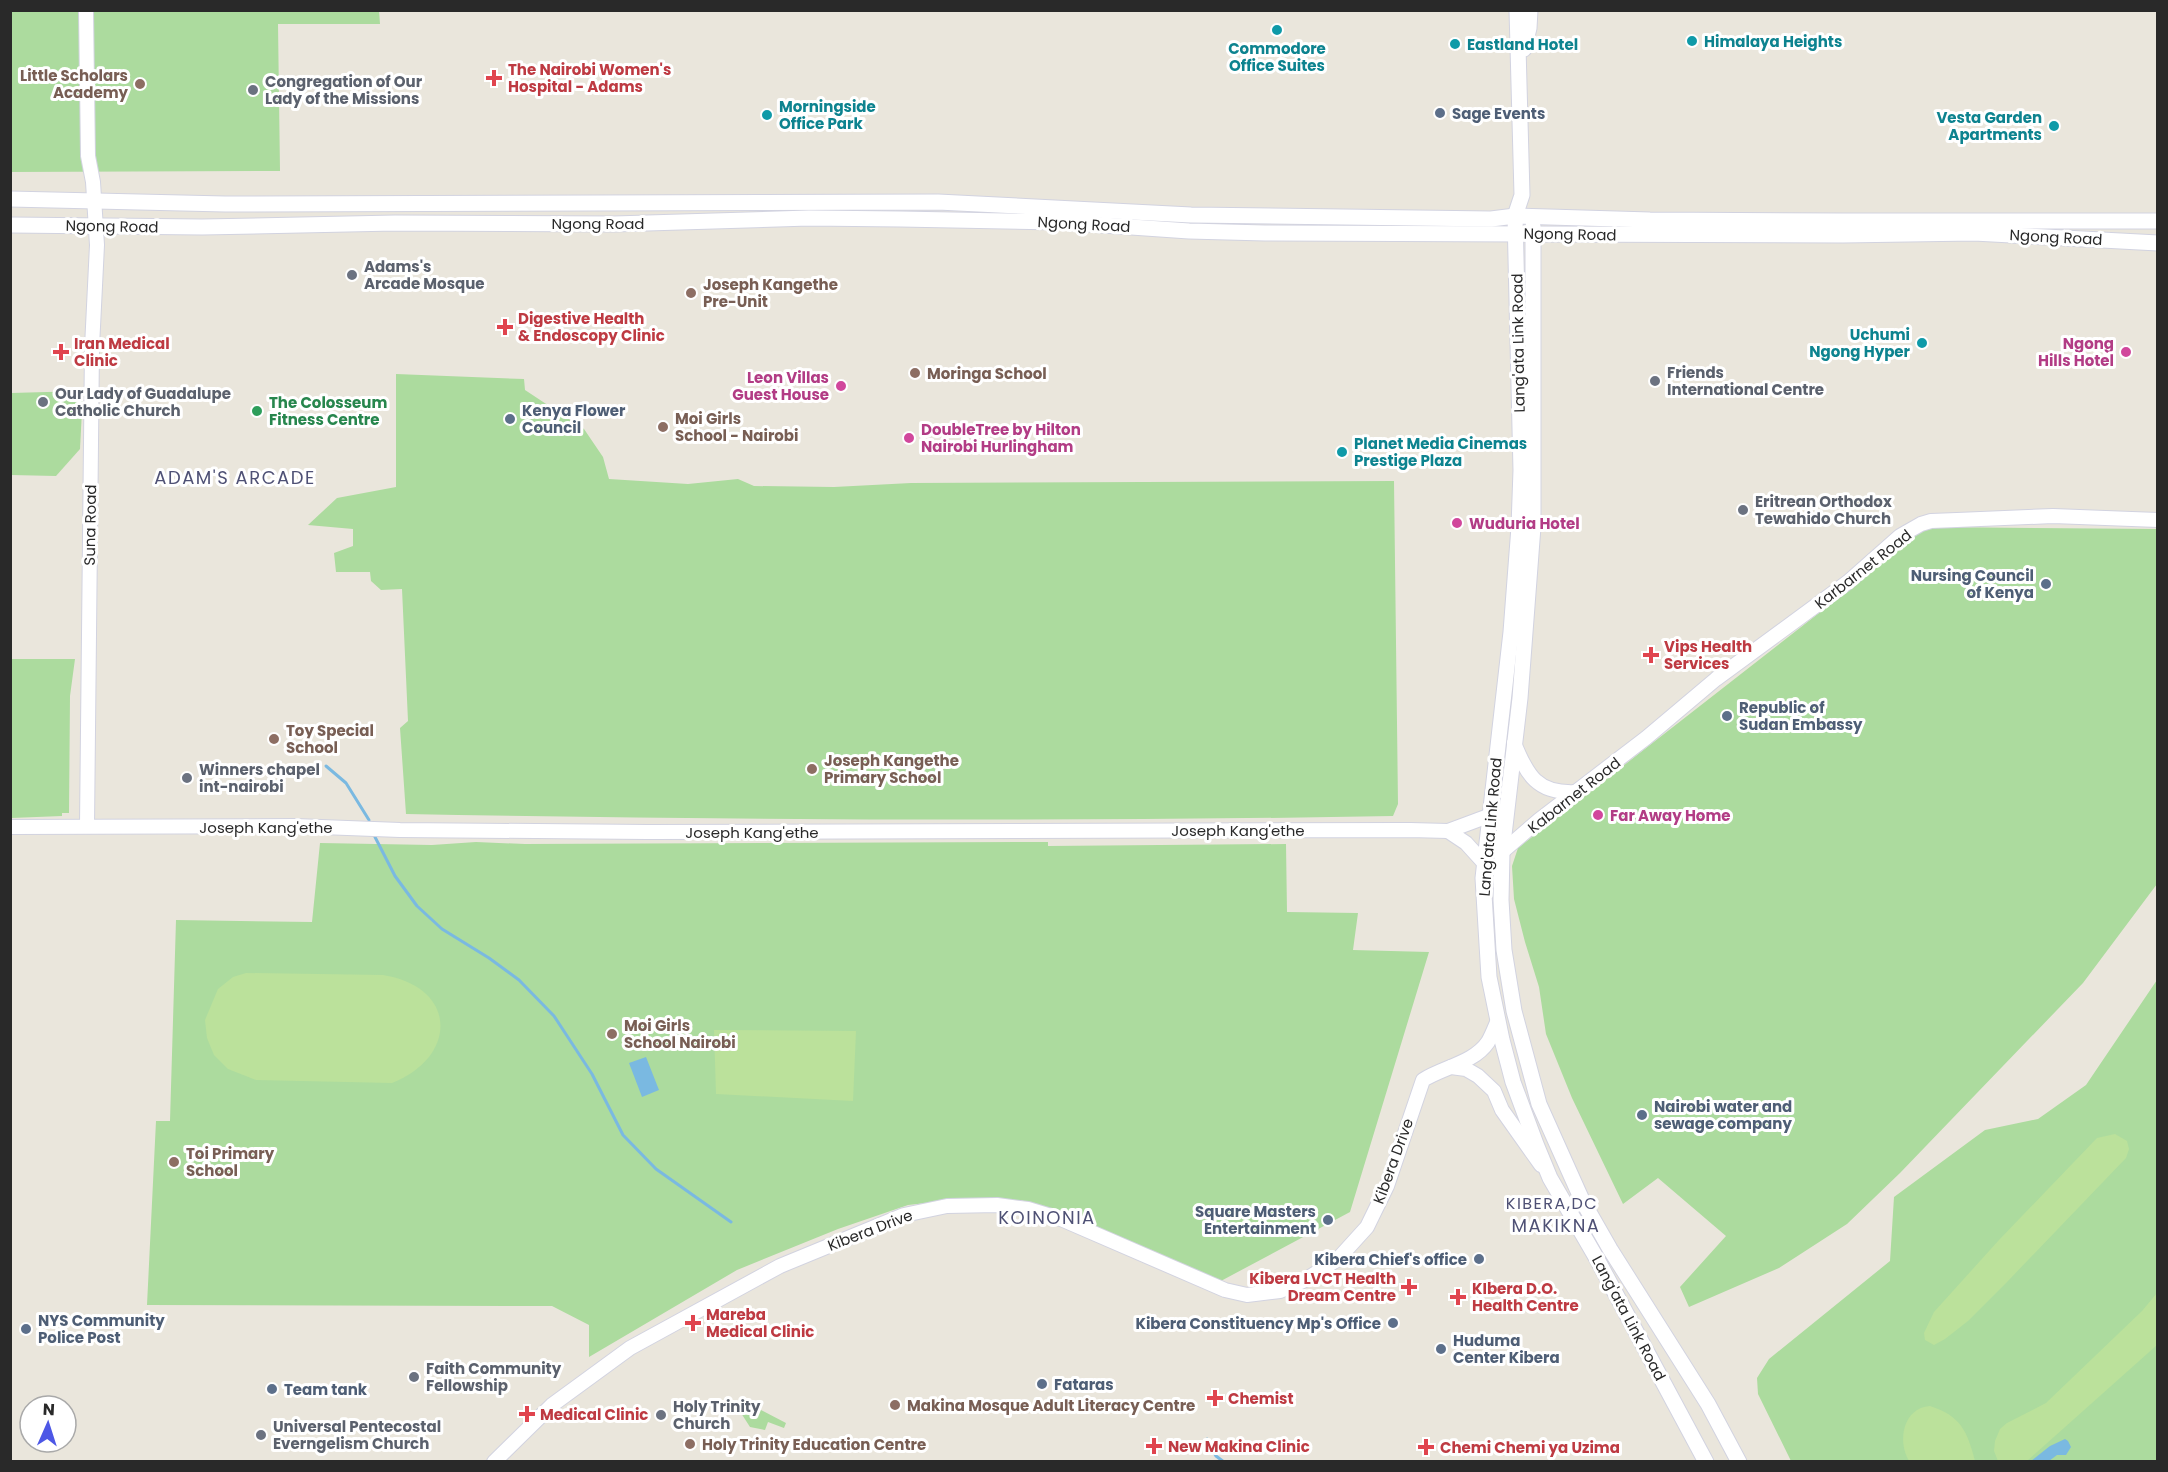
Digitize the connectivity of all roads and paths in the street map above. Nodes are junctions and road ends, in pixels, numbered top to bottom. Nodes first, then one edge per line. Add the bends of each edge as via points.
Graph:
1 (86, 10) edge
2 (1517, 10) edge
3 (1530, 10) edge
4 (1519, 62) junction
5 (10, 199) edge
6 (1521, 199) junction
7 (95, 202) junction
8 (952, 203) junction
9 (1515, 216) junction
10 (1532, 216) junction
11 (952, 219) junction
12 (2156, 221) edge
13 (10, 225) edge
14 (96, 225) junction
15 (1515, 234) junction
16 (1533, 234) junction
17 (2156, 243) edge
18 (2157, 520) edge
19 (1499, 727) junction
20 (1646, 738) joint
21 (1514, 742) junction
22 (1576, 792) junction
23 (1491, 815) junction
24 (87, 826) junction
25 (10, 827) edge
26 (1448, 831) junction
27 (1502, 852) junction
28 (1485, 858) junction
29 (1498, 1020) junction
30 (1451, 1067) junction
31 (1550, 1178) junction
32 (494, 1461) edge
33 (1706, 1461) edge
34 (1739, 1461) edge

1 - 7 street, Suna Road via 88,156
2 - 4 main road
3 - 4 main road via 1528,38
4 - 6 main road
5 - 7 main road, Ngong Road
6 - 9 main road, Lang'ata Link Road
6 - 10 main road
7 - 8 main road, Ngong Road
7 - 14 street, Suna Road
8 - 9 main road, Ngong Road via 1191,215 1491,219
8 - 11 main road
9 - 10 main road, Ngong Road
9 - 15 main road, Lang'ata Link Road
10 - 12 main road, Ngong Road via 1854,222
10 - 16 main road, Lang'ata Link Road
11 - 14 main road, Ngong Road
11 - 15 main road, Ngong Road via 1189,231
12 - 17 main road via 2148,223 2144,230
13 - 14 main road, Ngong Road
14 - 24 street, Suna Road
15 - 16 main road, Ngong Road
15 - 19 main road, Lang'ata Link Road via 1521,470 1511,632
16 - 17 main road, Ngong Road via 1974,233
16 - 21 main road, Lang'ata Link Road via 1533,527
18 - 20 street, Karbarnet Road via 2068,516 1921,524 1900,536 1822,602 1716,680
19 - 21 street
19 - 23 main road, Lang'ata Link Road
20 - 22 street, Kabarnet Road
21 - 22 street via 1531,777 1561,793
21 - 27 main road, Lang'ata Link Road
22 - 27 street, Kabarnet Road
23 - 26 street, Joseph Kang'ethe
23 - 28 main road, Lang'ata Link Road
24 - 25 street, Joseph Kang'ethe
24 - 26 street, Joseph Kang'ethe via 637,832
26 - 28 street
27 - 28 main road
27 - 34 main road, Lang'ata Link Road via 1504,950 1514,1011 1539,1104 1582,1200
28 - 29 main road, Lang'ata Link Road via 1484,921
29 - 30 street via 1483,1047
29 - 31 main road, Lang'ata Link Road via 1514,1082
30 - 31 street via 1466,1069 1494,1091 1502,1110
30 - 32 street, Kibera Drive via 1423,1080 1387,1186 1367,1227 1338,1259 1280,1291 1247,1295 1225,1290 1061,1219 1028,1209 947,1206 904,1215 780,1266 630,1348 552,1405
31 - 33 main road, Lang'ata Link Road

